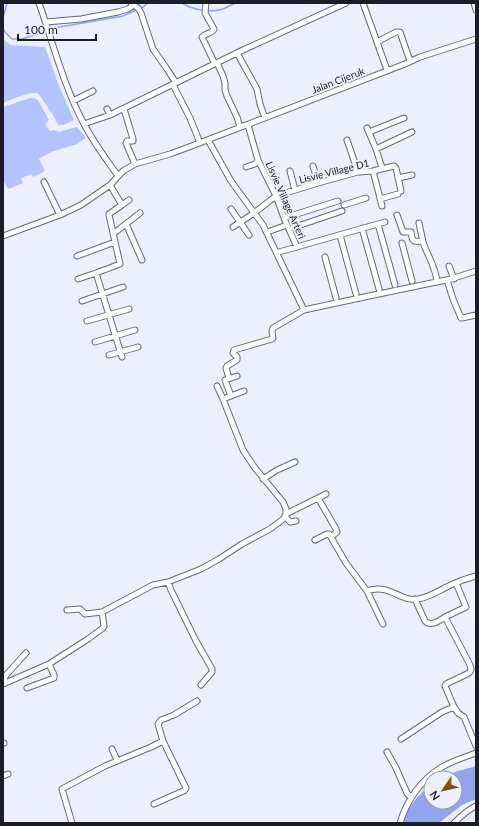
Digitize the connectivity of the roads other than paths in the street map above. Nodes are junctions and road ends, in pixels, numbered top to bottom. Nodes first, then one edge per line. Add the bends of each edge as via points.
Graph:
1 (39, 3) edge
2 (346, 3) edge
3 (363, 3) edge
4 (474, 3) edge
5 (136, 6) edge
6 (206, 7) edge
7 (476, 10) edge
8 (46, 23) junction
9 (476, 39) edge
10 (377, 42) junction
11 (237, 53) junction
12 (410, 61) junction
13 (216, 64) junction
14 (388, 70) junction
15 (174, 84) junction
16 (93, 91) dead end
17 (73, 102) junction
18 (107, 109) dead end
19 (124, 109) junction
20 (110, 115) junction
21 (265, 118) junction
22 (404, 118) dead end
23 (84, 124) junction
24 (248, 125) junction
25 (240, 128) junction
26 (412, 132) dead end
27 (208, 140) junction
28 (347, 140) dead end
29 (200, 143) junction
30 (376, 149) junction
31 (258, 160) junction
32 (135, 164) junction
33 (313, 166) dead end
34 (246, 167) dead end
35 (382, 168) junction
36 (373, 170) junction
37 (290, 171) dead end
38 (358, 172) junction
39 (412, 175) dead end
40 (118, 176) junction
41 (398, 178) junction
42 (44, 182) dead end
43 (318, 183) junction
44 (110, 185) junction
45 (295, 190) junction
46 (276, 196) junction
47 (366, 198) dead end
48 (380, 199) junction
49 (129, 200) dead end
50 (338, 201) dead end
51 (122, 205) junction
52 (344, 205) dead end
53 (382, 206) dead end
54 (231, 209) dead end
55 (342, 211) dead end
56 (140, 213) dead end
57 (254, 213) junction
58 (60, 215) junction
59 (398, 215) dead end
60 (284, 218) junction
61 (240, 222) junction
62 (385, 222) dead end
63 (419, 223) dead end
64 (126, 224) junction
65 (378, 224) junction
66 (233, 227) dead end
67 (288, 227) junction
68 (362, 228) junction
69 (420, 230) junction
70 (270, 232) dead end
71 (411, 232) junction
72 (113, 234) junction
73 (249, 235) dead end
74 (340, 235) junction
75 (3, 236) edge
76 (115, 242) junction
77 (423, 242) junction
78 (402, 244) dead end
79 (297, 247) junction
80 (279, 252) dead end
81 (77, 256) dead end
82 (325, 257) dead end
83 (142, 260) dead end
84 (450, 266) dead end
85 (476, 271) edge
86 (96, 273) junction
87 (78, 279) dead end
88 (454, 279) junction
89 (448, 280) junction
90 (412, 281) dead end
91 (437, 282) junction
92 (395, 285) dead end
93 (123, 287) dead end
94 (378, 289) dead end
95 (103, 294) junction
96 (356, 294) dead end
97 (336, 298) dead end
98 (82, 302) dead end
99 (129, 309) dead end
100 (304, 310) junction
101 (109, 315) junction
102 (476, 315) edge
103 (87, 321) dead end
104 (135, 330) dead end
105 (115, 336) junction
106 (95, 342) dead end
107 (138, 347) dead end
108 (109, 355) dead end
109 (122, 355) junction
110 (237, 376) dead end
111 (229, 378) junction
112 (217, 386) dead end
113 (244, 391) dead end
114 (231, 396) junction
115 (223, 399) junction
116 (295, 462) dead end
117 (263, 479) junction
118 (326, 494) dead end
119 (318, 498) junction
120 (285, 515) junction
121 (296, 521) dead end
122 (332, 537) junction
123 (315, 540) dead end
124 (476, 576) edge
125 (168, 582) junction
126 (456, 583) junction
127 (367, 591) junction
128 (415, 599) junction
129 (68, 610) dead end
130 (102, 612) junction
131 (445, 617) junction
132 (383, 624) dead end
133 (26, 653) dead end
134 (48, 664) junction
135 (4, 684) edge
136 (201, 685) dead end
137 (27, 688) dead end
138 (197, 701) dead end
139 (454, 707) junction
140 (474, 732) edge
141 (401, 739) dead end
142 (163, 741) junction
143 (476, 746) edge
144 (112, 749) dead end
145 (387, 752) dead end
146 (476, 753) edge
147 (117, 760) junction
148 (411, 798) junction
149 (154, 804) dead end
150 (476, 806) edge
151 (72, 823) edge
152 (400, 823) edge
153 (454, 823) edge

1 - 8 street
2 - 11 street
3 - 10 street
4 - 7 street
5 - 8 street via 81,19
5 - 15 street via 153,49
6 - 13 street via 214,29 202,37
8 - 17 street
9 - 12 street, Jalan Cijeruk
10 - 12 street via 400,32
10 - 14 street
11 - 13 street
11 - 21 street via 257,89
12 - 14 street, Jalan Cijeruk
13 - 15 street
13 - 25 street via 223,76 227,96
14 - 21 street, Jalan Cijeruk
15 - 19 street
15 - 29 street
16 - 17 street
17 - 23 street
18 - 20 street
19 - 20 street
19 - 32 street via 133,139 126,143
20 - 23 street
21 - 24 street, Jalan Cijeruk
22 - 30 street via 368,130
23 - 40 street
24 - 25 street, Jalan Cijeruk
24 - 31 street, Lisvie Village Arteri
25 - 27 street, Jalan Cijeruk
26 - 30 street
27 - 29 street, Jalan Cijeruk
27 - 57 street via 231,181
28 - 38 street
29 - 32 street, Jalan Cijeruk
30 - 35 street
31 - 34 street
31 - 46 street, Lisvie Village Arteri
32 - 40 street, Jalan Cijeruk
33 - 43 street
35 - 36 street, Lisvie Village D1
35 - 41 street, Lisvie Village D1 via 394,166
36 - 38 street, Lisvie Village D1
36 - 48 street
37 - 45 street
38 - 43 street, Lisvie Village D1
39 - 41 street
40 - 44 street, Jalan Cijeruk
41 - 48 street via 399,193
42 - 58 street
43 - 45 street, Lisvie Village D1
44 - 51 street
44 - 58 street, Jalan Cijeruk via 81,205
45 - 46 street, Lisvie Village D1
46 - 57 street
46 - 60 street, Lisvie Village Arteri
47 - 52 street
48 - 53 street
49 - 51 street
50 - 60 street
51 - 72 street via 109,215
54 - 61 street
55 - 67 street
56 - 64 street
57 - 61 street
57 - 100 street
58 - 75 street, Jalan Cijeruk
59 - 71 street via 402,232
60 - 67 street, Lisvie Village Arteri
61 - 66 street
61 - 73 street
62 - 65 street
63 - 69 street
64 - 72 street
64 - 83 street
65 - 68 street
65 - 92 street
67 - 70 street
67 - 79 street, Lisvie Village Arteri
68 - 74 street
68 - 94 street
69 - 71 street
69 - 77 street
71 - 77 street via 414,241
72 - 76 street
74 - 79 street
74 - 96 street
76 - 81 street
76 - 86 street via 120,264
77 - 91 street via 436,271
78 - 90 street
79 - 80 street
82 - 97 street
84 - 88 street
85 - 88 street
86 - 87 street
86 - 95 street
88 - 89 street
89 - 91 street
89 - 102 street via 461,318
91 - 100 street
93 - 95 street
95 - 98 street
95 - 101 street
99 - 101 street
100 - 111 street via 273,328 272,339 234,350 237,360 226,367
101 - 103 street
101 - 105 street
104 - 105 street
105 - 106 street
105 - 109 street
107 - 109 street
108 - 109 street
110 - 111 street
111 - 114 street via 225,381
112 - 115 street
113 - 114 street
114 - 115 street
115 - 117 street via 243,450
116 - 117 street
117 - 120 street via 283,502
118 - 119 street
119 - 120 street
119 - 122 street via 337,532
120 - 121 street via 290,522
120 - 125 street via 282,520 220,559
122 - 123 street via 327,534
122 - 127 street via 346,563
124 - 126 street
125 - 130 street via 153,585
125 - 136 street via 212,669
126 - 128 street via 432,595
126 - 131 street via 466,607
127 - 128 street via 386,590
127 - 132 street
128 - 131 street via 428,624
129 - 130 street via 80,609 85,614
130 - 134 street via 102,629
131 - 139 street via 471,669 467,674 446,685
133 - 135 street via 6,675
134 - 135 street
134 - 137 street via 54,678
138 - 142 street via 159,722
139 - 140 street
139 - 141 street
140 - 143 street
142 - 147 street
142 - 149 street via 186,788
144 - 147 street
145 - 148 street
146 - 148 street via 441,768 423,782
147 - 151 street via 62,789
148 - 152 street
150 - 153 street via 461,815

